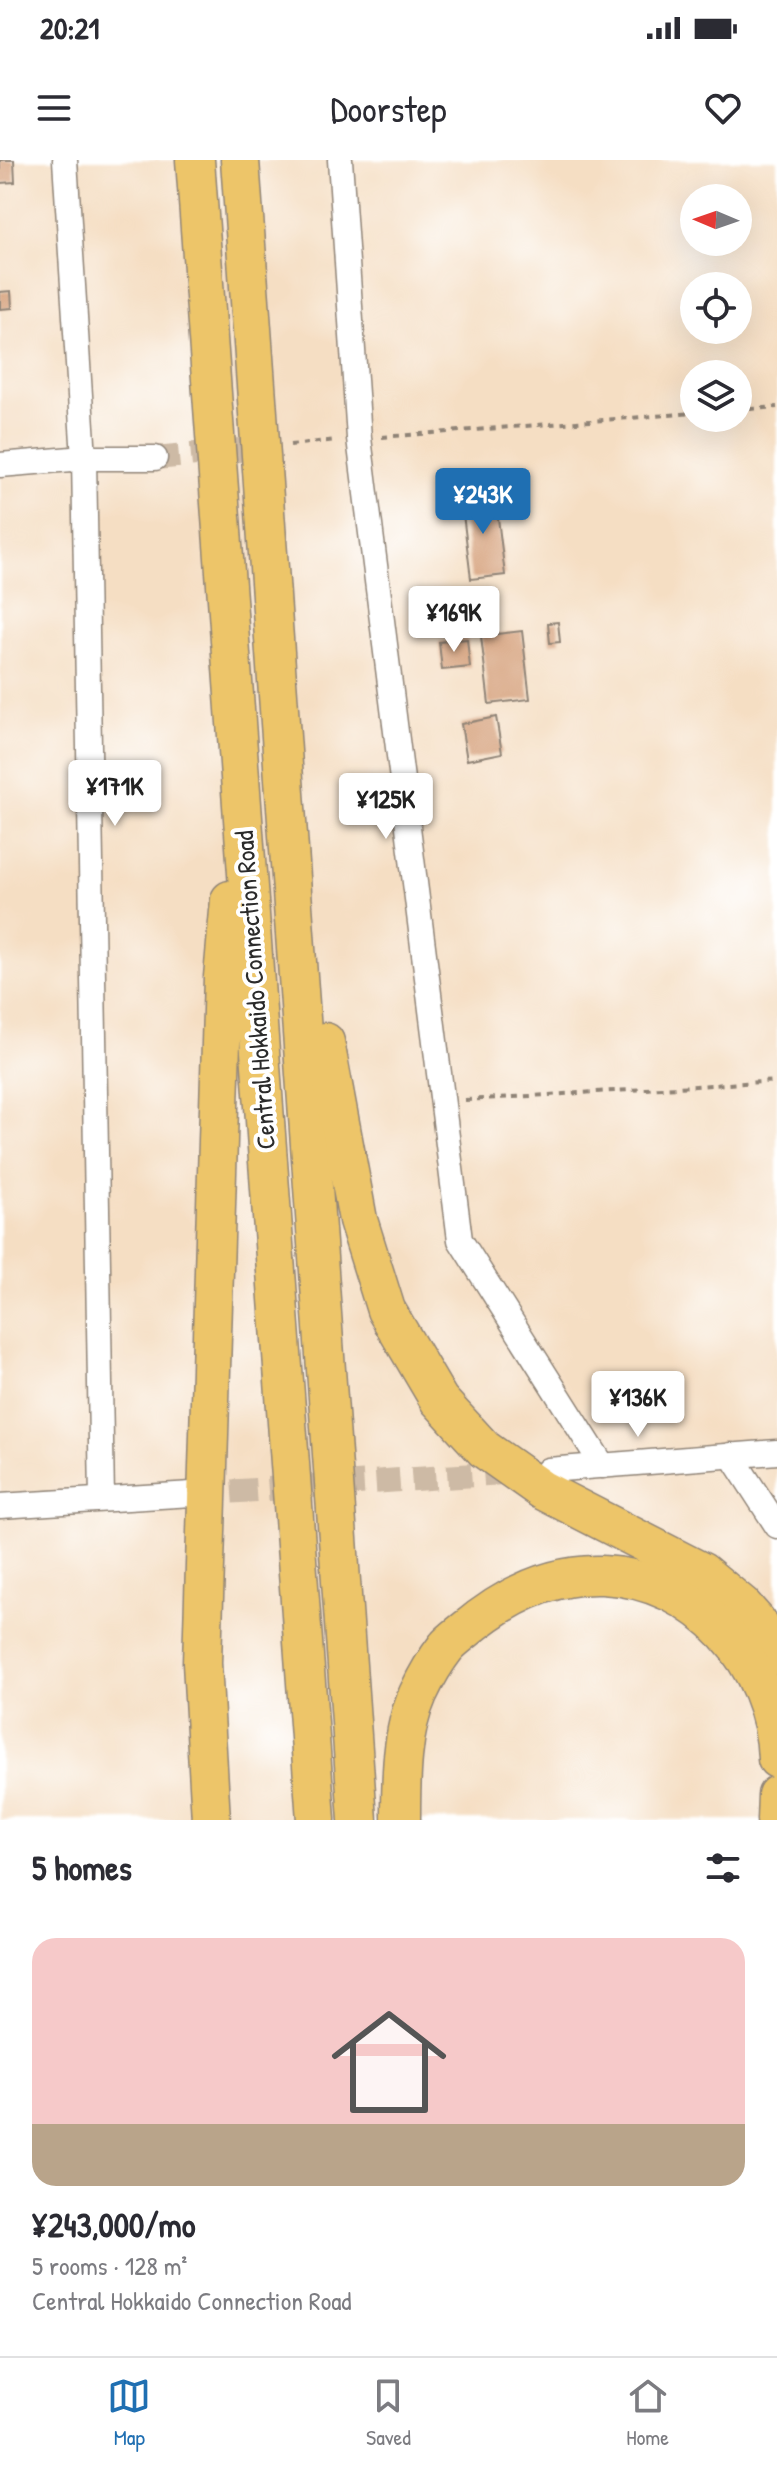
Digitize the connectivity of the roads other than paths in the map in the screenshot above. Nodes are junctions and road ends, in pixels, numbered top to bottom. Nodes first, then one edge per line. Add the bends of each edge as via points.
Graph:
1 (65, 160) edge
2 (195, 160) edge
3 (240, 160) edge
4 (340, 160) edge
5 (84, 458) junction
6 (155, 458) tunnel mouth
7 (0, 465) edge
8 (240, 783) junction
9 (284, 790) junction
10 (777, 1452) edge
11 (731, 1455) junction
12 (603, 1466) junction
13 (548, 1470) dead end
14 (192, 1494) tunnel mouth
15 (102, 1499) junction
16 (0, 1506) edge
17 (777, 1526) edge
18 (777, 1655) edge
19 (777, 1759) edge
20 (777, 1795) edge
21 (211, 1820) edge
22 (316, 1820) edge
23 (358, 1820) edge
24 (401, 1820) edge
25 (776, 1820) edge

1 - 5 street
2 - 8 highway, Central Hokkaido Connection Road
3 - 9 highway, Central Hokkaido Connection Road
4 - 12 street via 359,438 460,1240
5 - 6 street
5 - 7 street
5 - 15 street
8 - 21 highway via 223,977 202,1647
8 - 22 highway, Central Hokkaido Connection Road
9 - 18 highway via 338,1127 358,1220 386,1310 439,1400 484,1449 542,1490 702,1572 749,1614
9 - 23 highway, Central Hokkaido Connection Road
10 - 11 street
11 - 12 street
11 - 17 street
12 - 13 street
14 - 15 street
15 - 16 street
19 - 24 highway via 761,1686 748,1660 714,1621 655,1586 580,1575 521,1591 446,1646 417,1696 404,1746
20 - 25 highway

